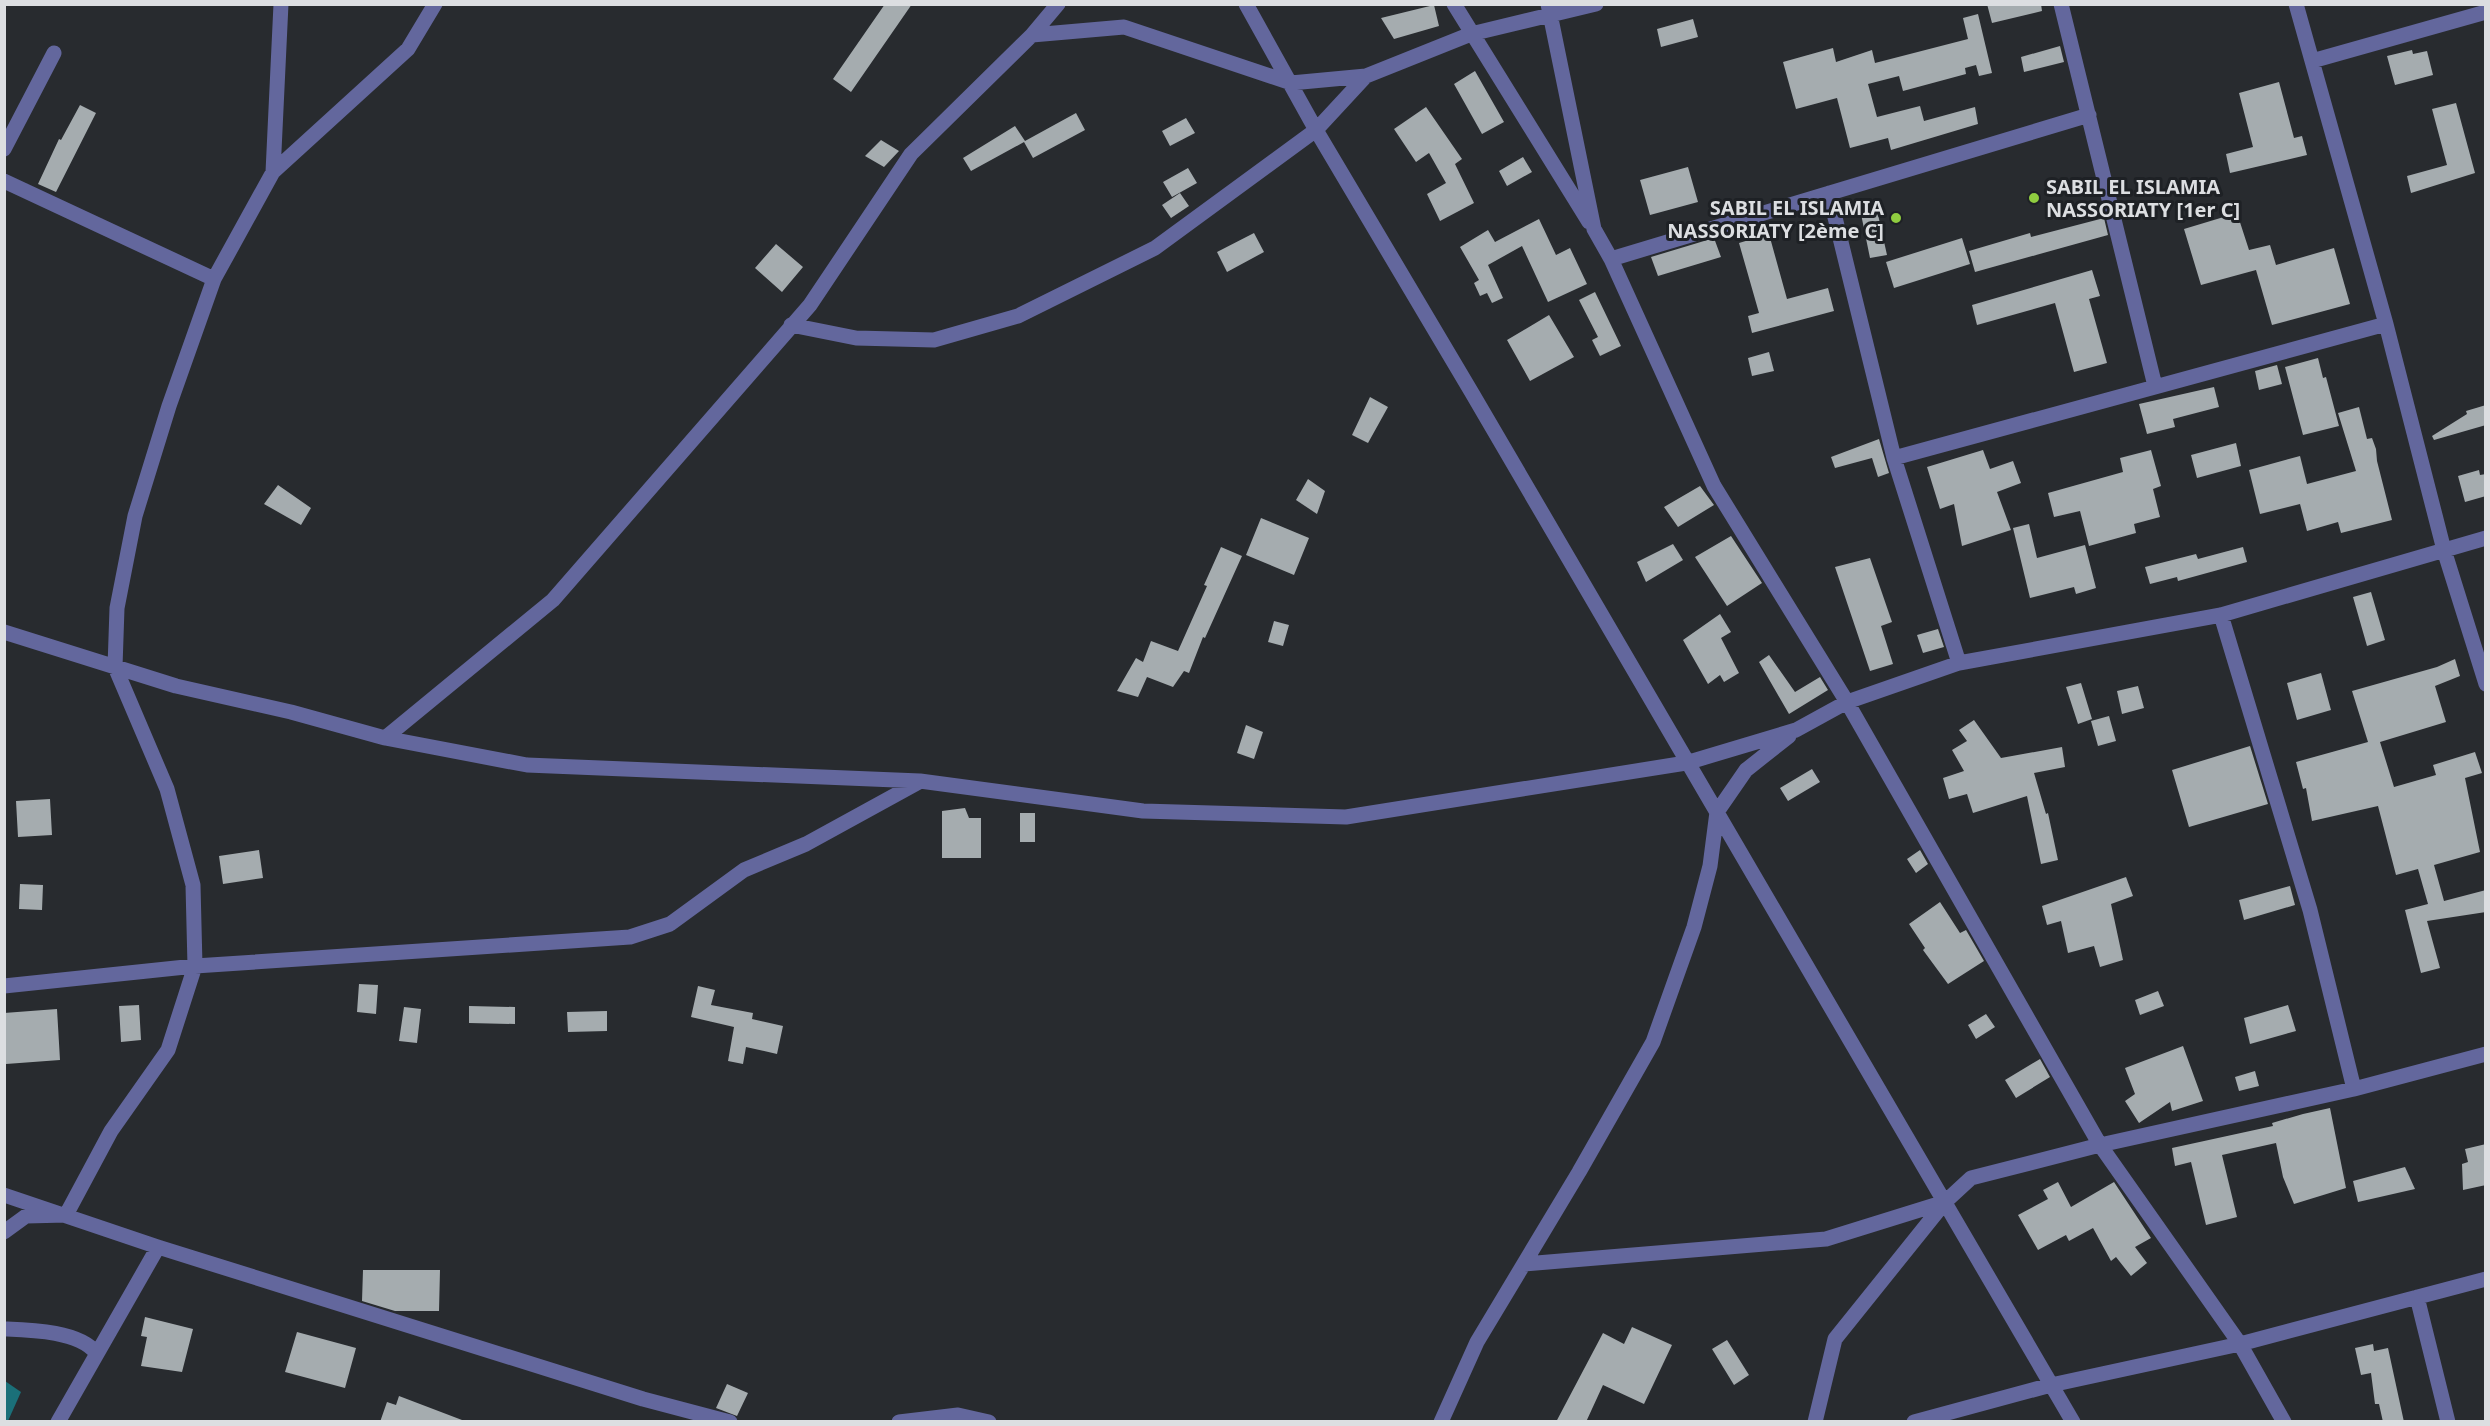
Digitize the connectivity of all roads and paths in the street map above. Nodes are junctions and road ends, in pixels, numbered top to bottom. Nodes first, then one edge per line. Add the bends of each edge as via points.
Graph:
1 (281, 4) edge
2 (435, 4) edge
3 (1058, 4) edge
4 (1246, 4) edge
5 (1454, 4) edge
6 (1596, 4) edge
7 (2061, 4) edge
8 (2296, 4) edge
9 (1550, 10) edge
10 (2486, 12) edge
11 (1471, 34) junction
12 (1032, 35) junction
13 (54, 53) dead end
14 (2312, 61) junction
15 (1366, 76) junction
16 (1291, 83) junction
17 (2089, 115) junction
18 (1316, 130) junction
19 (4, 149) edge
20 (273, 172) junction
21 (4, 181) edge
22 (1829, 193) junction
23 (1594, 229) junction
24 (1611, 259) junction
25 (214, 279) junction
26 (2386, 324) junction
27 (791, 325) junction
28 (2155, 386) junction
29 (1894, 458) junction
30 (2486, 538) edge
31 (2444, 550) junction
32 (2221, 615) junction
33 (4, 632) edge
34 (1959, 663) junction
35 (115, 667) junction
36 (2486, 684) edge
37 (1847, 702) junction
38 (1796, 730) junction
39 (385, 738) junction
40 (1686, 763) junction
41 (920, 782) junction
42 (1717, 812) junction
43 (195, 966) junction
44 (4, 986) edge
45 (2486, 1054) edge
46 (2354, 1089) junction
47 (2100, 1145) junction
48 (4, 1196) edge
49 (1945, 1202) junction
50 (66, 1215) junction
51 (4, 1232) edge
52 (158, 1247) junction
53 (1524, 1264) junction
54 (2486, 1279) edge
55 (2417, 1297) junction
56 (4, 1329) edge
57 (2240, 1344) junction
58 (96, 1353) junction
59 (2051, 1385) junction
60 (956, 1418) edge
61 (57, 1422) edge
62 (730, 1422) edge
63 (898, 1422) edge
64 (989, 1422) edge
65 (1441, 1422) edge
66 (1815, 1422) edge
67 (1914, 1422) edge
68 (2073, 1422) edge
69 (2284, 1422) edge
70 (2448, 1422) edge

1 - 20 street
2 - 20 street via 408,49
3 - 12 street
4 - 16 street
5 - 11 street
6 - 9 street
7 - 17 street
8 - 14 street
9 - 11 street
9 - 23 street
10 - 14 street
11 - 15 street
11 - 23 street
12 - 16 street via 1124,27
12 - 27 street via 911,154 810,305
13 - 19 street
14 - 26 street
15 - 16 street
15 - 18 street
16 - 18 street
17 - 22 street
17 - 28 street
18 - 27 street via 1155,248 1018,316 934,340 856,338
18 - 40 street
20 - 25 street
21 - 25 street
22 - 24 street
22 - 29 street
23 - 24 street
24 - 37 street via 1714,486
25 - 35 street via 135,516 117,608
26 - 28 street
26 - 31 street
27 - 39 street via 553,600
28 - 29 street
29 - 34 street
30 - 31 street
31 - 32 street
31 - 36 street
32 - 34 street
32 - 46 street via 2310,910
33 - 35 street
34 - 37 street
35 - 39 street
35 - 43 street via 167,789 193,885
37 - 38 street
37 - 47 street
38 - 40 street
38 - 42 street via 1746,771
39 - 41 street via 527,765
40 - 41 street via 1346,817 1143,811
40 - 42 street
41 - 43 street via 806,844 744,870 670,924 630,937
42 - 49 street
42 - 53 street via 1710,866 1694,927 1653,1042
43 - 44 street
43 - 50 street via 168,1050 111,1131
45 - 46 street
46 - 47 street
47 - 49 street via 1971,1178
47 - 57 street
48 - 50 street
49 - 53 street via 1826,1239
49 - 59 street
49 - 66 street via 1835,1339
50 - 51 street via 26,1216
50 - 52 street
52 - 58 street
52 - 62 street via 643,1399
53 - 65 street via 1477,1342
54 - 55 street
55 - 57 street
55 - 70 street
56 - 58 street via 46,1331 76,1340
57 - 59 street
57 - 69 street
58 - 61 street
59 - 67 street
59 - 68 street
60 - 63 street
60 - 64 street

